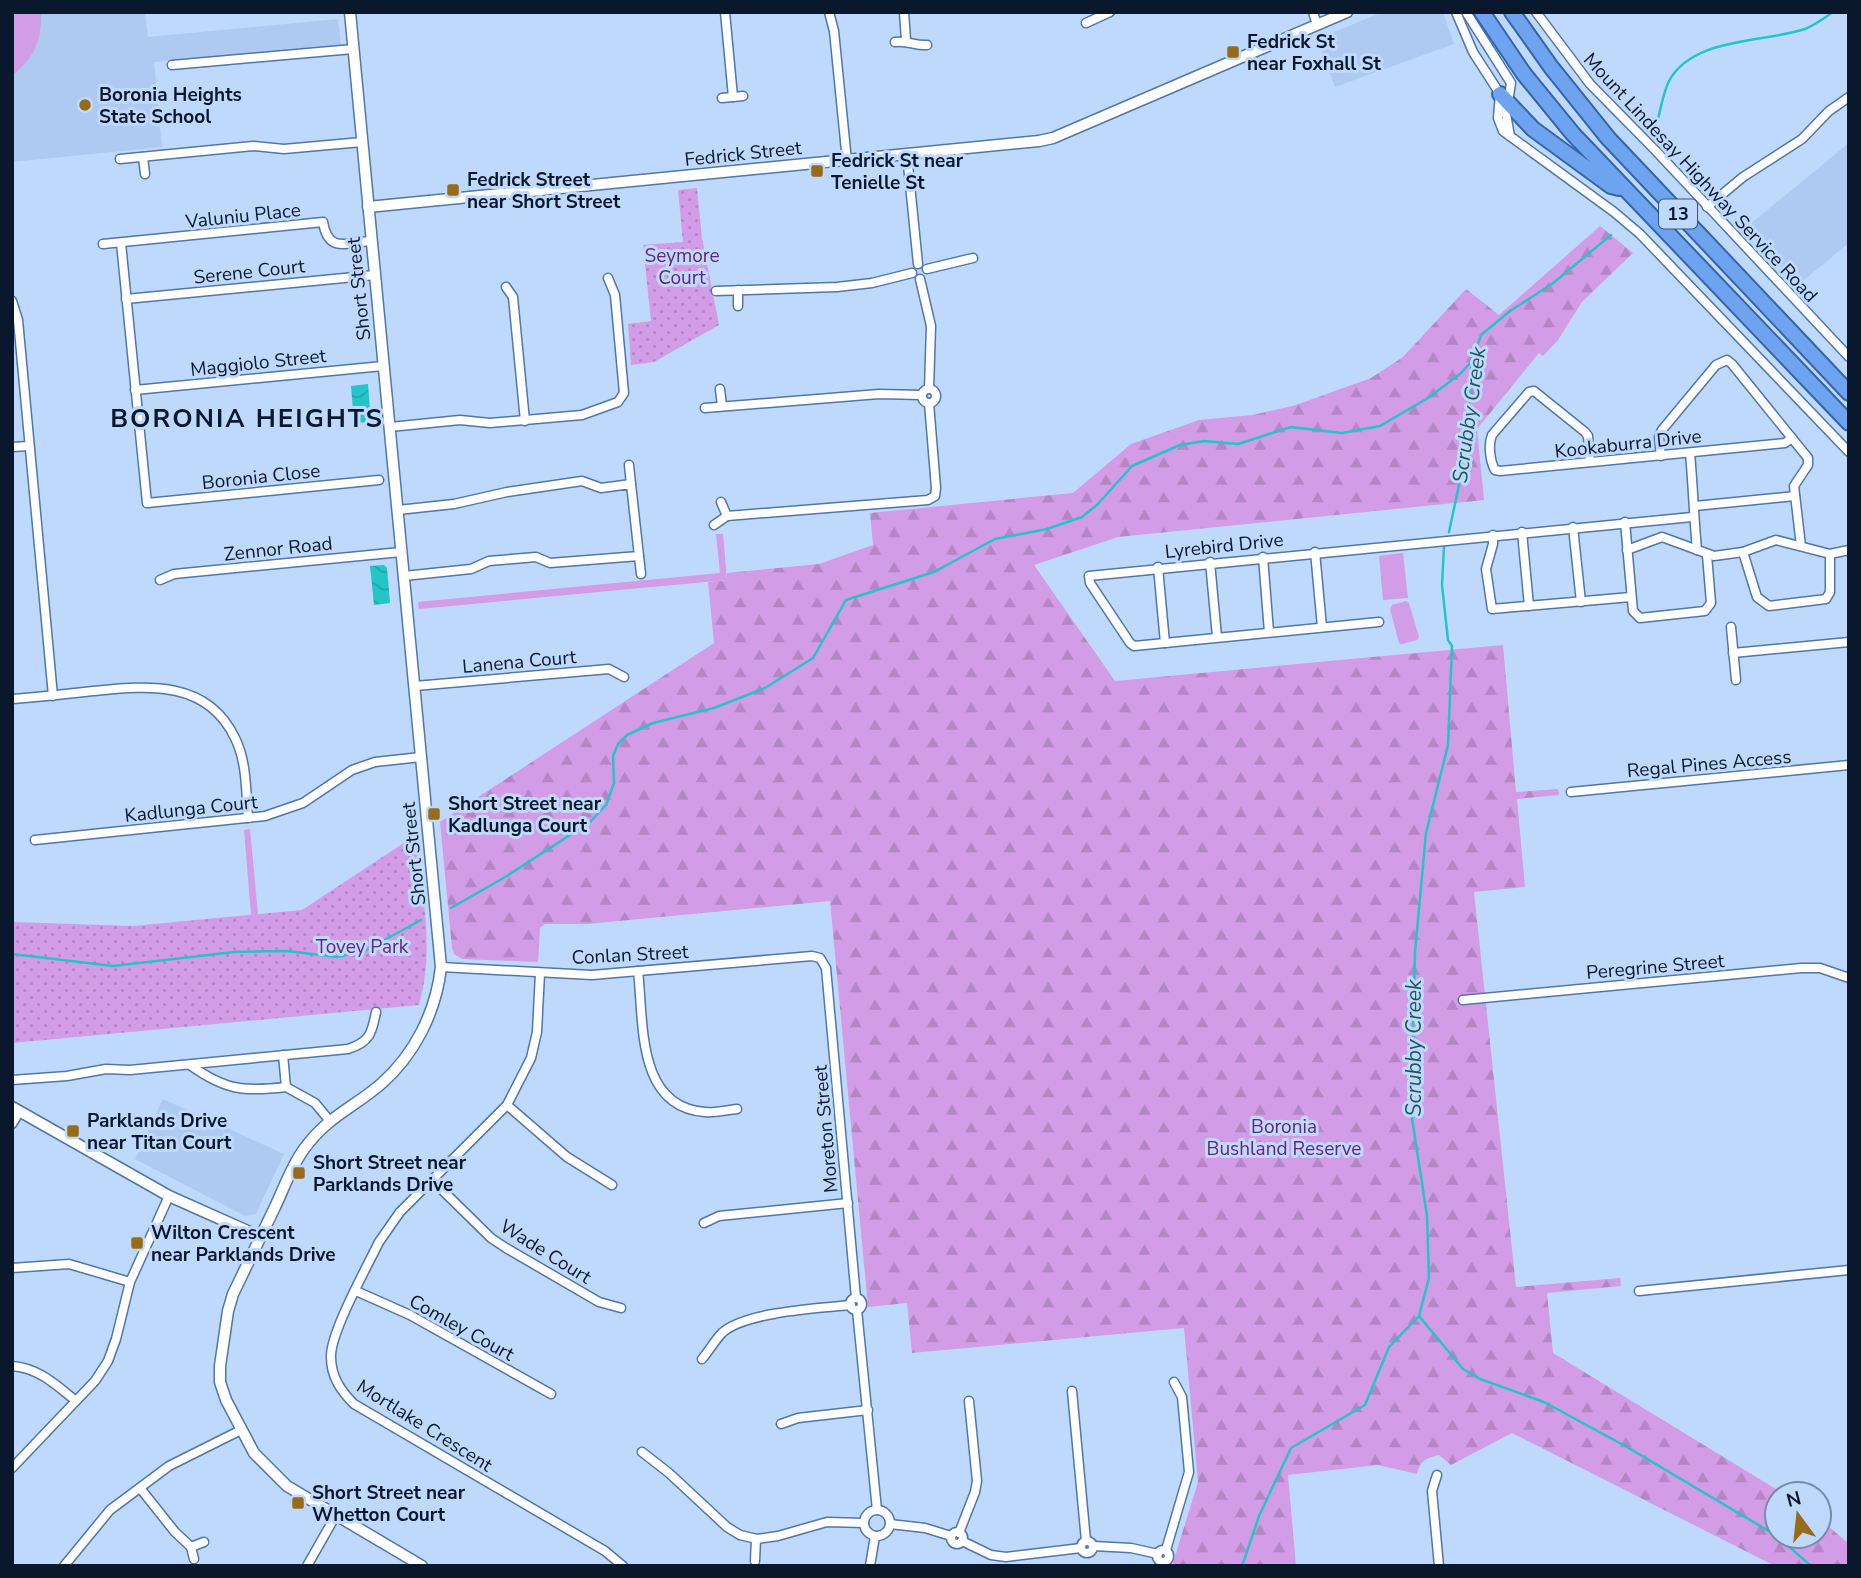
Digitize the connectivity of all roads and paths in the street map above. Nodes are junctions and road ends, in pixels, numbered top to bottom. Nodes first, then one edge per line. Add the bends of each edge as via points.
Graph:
1 (350, 12) edge
2 (725, 12) edge
3 (829, 12) edge
4 (904, 12) edge
5 (1313, 12) edge
6 (1347, 12) edge
7 (1456, 12) edge
8 (1466, 12) edge
9 (1482, 12) edge
10 (1512, 12) edge
11 (1536, 12) edge
12 (1105, 13) edge
13 (1086, 23) dead end
14 (1317, 25) junction
15 (906, 40) junction
16 (895, 42) dead end
17 (927, 45) dead end
18 (353, 49) junction
19 (172, 65) dead end
20 (743, 96) dead end
21 (733, 97) junction
22 (1849, 97) edge
23 (722, 98) dead end
24 (1504, 98) junction
25 (362, 142) junction
26 (907, 155) junction
27 (143, 157) junction
28 (120, 159) dead end
29 (847, 161) junction
30 (145, 174) dead end
31 (1627, 190) junction
32 (368, 206) junction
33 (1707, 207) junction
34 (371, 242) junction
35 (121, 243) junction
36 (103, 244) dead end
37 (973, 258) dead end
38 (918, 264) junction
39 (927, 269) junction
40 (912, 273) junction
41 (374, 275) junction
42 (608, 278) dead end
43 (920, 279) junction
44 (506, 287) dead end
45 (738, 290) junction
46 (716, 291) dead end
47 (127, 299) junction
48 (12, 301) edge
49 (738, 306) dead end
50 (1849, 357) edge
51 (383, 366) junction
52 (720, 389) dead end
53 (135, 390) junction
54 (926, 392) junction
55 (1849, 393) edge
56 (929, 403) junction
57 (722, 406) junction
58 (705, 408) dead end
59 (526, 421) junction
60 (1849, 423) edge
61 (390, 428) junction
62 (1793, 438) junction
63 (29, 446) junction
64 (12, 447) edge
65 (1849, 452) edge
66 (1690, 453) junction
67 (1661, 456) junction
68 (1590, 462) junction
69 (629, 465) dead end
70 (379, 481) dead end
71 (631, 484) junction
72 (1795, 496) junction
73 (721, 502) dead end
74 (1695, 506) junction
75 (398, 510) junction
76 (727, 516) junction
77 (1692, 517) junction
78 (1625, 522) junction
79 (714, 525) dead end
80 (1573, 527) junction
81 (1522, 532) junction
82 (1493, 535) junction
83 (1801, 545) junction
84 (1627, 550) junction
85 (1697, 550) junction
86 (1849, 550) edge
87 (401, 552) junction
88 (1315, 552) junction
89 (1743, 552) junction
90 (1830, 554) junction
91 (1707, 555) junction
92 (639, 556) junction
93 (1262, 557) junction
94 (1210, 562) junction
95 (1158, 568) junction
96 (641, 574) dead end
97 (404, 576) junction
98 (160, 580) dead end
99 (1632, 597) junction
100 (1581, 602) junction
101 (1529, 606) junction
102 (1379, 622) dead end
103 (1322, 627) junction
104 (1731, 627) dead end
105 (1269, 632) junction
106 (1217, 638) junction
107 (1849, 642) edge
108 (1165, 643) junction
109 (1733, 653) junction
110 (624, 677) dead end
111 (1736, 680) dead end
112 (415, 686) junction
113 (53, 696) junction
114 (12, 699) edge
115 (421, 757) junction
116 (1849, 765) edge
117 (1571, 792) dead end
118 (248, 818) junction
119 (36, 840) dead end
120 (820, 958) joint
121 (441, 967) junction
122 (638, 971) junction
123 (540, 972) junction
124 (1849, 978) edge
125 (1463, 1000) dead end
126 (376, 1012) dead end
127 (283, 1055) junction
128 (190, 1065) junction
129 (12, 1080) edge
130 (286, 1087) junction
131 (507, 1105) junction
132 (16, 1109) edge
133 (737, 1109) dead end
134 (329, 1120) junction
135 (12, 1124) edge
136 (432, 1180) junction
137 (612, 1185) dead end
138 (169, 1196) junction
139 (848, 1203) junction
140 (704, 1223) dead end
141 (261, 1237) junction
142 (12, 1268) edge
143 (1849, 1270) edge
144 (130, 1282) junction
145 (356, 1291) junction
146 (1639, 1291) dead end
147 (855, 1304) junction
148 (621, 1308) dead end
149 (702, 1359) dead end
150 (12, 1366) edge
151 (1174, 1382) dead end
152 (1072, 1391) dead end
153 (551, 1394) dead end
154 (76, 1401) junction
155 (969, 1401) dead end
156 (868, 1410) junction
157 (781, 1424) dead end
158 (241, 1430) junction
159 (642, 1452) dead end
160 (12, 1468) edge
161 (1437, 1475) dead end
162 (140, 1488) junction
163 (877, 1510) junction
164 (336, 1515) junction
165 (864, 1523) junction
166 (890, 1524) junction
167 (875, 1536) junction
168 (957, 1536) junction
169 (756, 1539) junction
170 (204, 1542) dead end
171 (1086, 1545) junction
172 (191, 1547) junction
173 (1161, 1558) edge
174 (194, 1559) dead end
175 (755, 1562) dead end
176 (64, 1566) edge
177 (307, 1566) edge
178 (422, 1566) edge
179 (623, 1566) edge
180 (870, 1566) edge
181 (1439, 1566) edge

1 - 18 street, Short Street
2 - 21 street
3 - 29 street
4 - 15 street
5 - 14 street
6 - 14 street, Fedrick Street
7 - 24 street via 1473,52
8 - 24 street via 1507,75 1511,87
9 - 31 highway, 13 via 1539,94
10 - 55 highway, 13 via 1608,138
11 - 33 street, Mount Lindesay Highway Service Road via 1590,84
12 - 13 street
14 - 26 street, Fedrick Street via 1053,138
15 - 16 street
15 - 17 street via 916,46
18 - 19 street
18 - 25 street, Short Street
20 - 21 street
21 - 23 street
22 - 33 street via 1802,139
24 - 31 highway via 1555,146 1611,186
24 - 65 street via 1510,136 1640,234
25 - 27 street
25 - 32 street, Short Street
26 - 29 street, Fedrick Street
26 - 38 street
27 - 28 street
27 - 30 street
29 - 32 street, Fedrick Street
31 - 60 highway, 13
32 - 34 street, Short Street
33 - 50 street, Mount Lindesay Highway Service Road
34 - 35 street, Valuniu Place via 329,242 323,222
34 - 41 street, Short Street
35 - 36 street, Valuniu Place
35 - 47 street
37 - 39 street
38 - 39 street
38 - 40 street
39 - 43 street
40 - 43 street
40 - 45 street via 837,287
41 - 47 street, Serene Court
41 - 51 street, Short Street
42 - 59 street via 615,295 624,393 618,402 582,415
43 - 54 street via 931,326
44 - 59 street via 513,297
45 - 46 street
45 - 49 street
47 - 53 street
48 - 63 street via 18,320
51 - 53 street, Maggiolo Street
51 - 61 street, Short Street
52 - 57 street
53 - 70 street, Boronia Close via 147,503
54 - 56 street via 924,401
54 - 56 street via 937,395
54 - 57 street
56 - 76 street via 936,488 935,496 928,500
57 - 58 street
59 - 61 street via 490,424 460,420
61 - 75 street, Short Street
62 - 66 street, Kookaburra Drive via 1785,443
62 - 67 street via 1727,360 1716,365 1662,430
62 - 72 street via 1808,465 1794,486
63 - 64 street
63 - 113 street
66 - 67 street, Kookaburra Drive
66 - 74 street
67 - 68 street, Kookaburra Drive
68 - 68 street, Kookaburra Drive via 1585,432 1535,391 1529,392 1490,440 1495,470
69 - 71 street
71 - 75 street via 601,488 582,481 562,483
71 - 92 street
72 - 74 street
72 - 83 street
73 - 76 street
74 - 77 street
75 - 87 street, Short Street
76 - 79 street
77 - 78 street, Lyrebird Drive
77 - 85 street
78 - 80 street, Lyrebird Drive
78 - 84 street
80 - 81 street, Lyrebird Drive
80 - 100 street
81 - 82 street, Lyrebird Drive
81 - 101 street
82 - 88 street, Lyrebird Drive
82 - 101 street via 1486,569 1490,606 1496,610
83 - 89 street via 1776,540
83 - 90 street
84 - 85 street via 1662,537
84 - 99 street
85 - 91 street
86 - 90 street
87 - 97 street, Short Street
87 - 98 street, Zennor Road via 174,574
88 - 93 street, Lyrebird Drive
88 - 103 street
89 - 90 street via 1757,597 1769,606 1826,599
89 - 91 street
91 - 99 street via 1711,603 1705,611 1640,618 1633,611
92 - 96 street
92 - 97 street via 550,563 536,557
93 - 94 street, Lyrebird Drive
93 - 105 street
94 - 95 street, Lyrebird Drive
94 - 106 street
95 - 108 street
95 - 108 street, Lyrebird Drive via 1093,574 1088,579 1130,643
97 - 112 street, Short Street
99 - 100 street
100 - 101 street
102 - 103 street, Lyrebird Drive
103 - 105 street, Lyrebird Drive
104 - 109 street
105 - 106 street, Lyrebird Drive
106 - 108 street, Lyrebird Drive
107 - 109 street
109 - 111 street
110 - 112 street, Lanena Court via 608,668
112 - 115 street, Short Street
113 - 114 street
113 - 118 street via 164,687 206,704 235,738 243,762
115 - 118 street, Kadlunga Court via 375,762 352,770 303,803
115 - 121 street, Short Street
116 - 117 street, Regal Pines Access
118 - 119 street, Kadlunga Court
120 - 122 street, Conlan Street
120 - 139 street, Moreton Street via 825,968
121 - 123 street, Conlan Street
121 - 134 street, Short Street via 425,1025 400,1065 380,1085
122 - 123 street, Conlan Street via 592,975
122 - 133 street via 648,1062 666,1097 685,1109
123 - 131 street, Mortlake Crescent via 531,1058
124 - 125 street, Peregrine Street via 1820,968 1801,968
126 - 127 street via 373,1031 358,1046
127 - 128 street
127 - 130 street
128 - 129 street
128 - 130 street via 230,1087
130 - 134 street via 315,1103
131 - 136 street, Mortlake Crescent
131 - 137 street via 567,1157
132 - 135 street
132 - 138 street
134 - 141 street, Short Street via 302,1151
136 - 145 street, Mortlake Crescent via 388,1227
136 - 148 street, Wade Court via 491,1238 599,1302
138 - 141 street
138 - 144 street
139 - 140 street via 719,1216
139 - 147 street, Moreton Street
141 - 158 street, Short Street via 233,1294 220,1366 220,1382
142 - 144 street via 69,1264
143 - 146 street
144 - 154 street via 108,1361
145 - 153 street, Comley Court via 410,1315
145 - 179 street, Mortlake Crescent via 330,1356 341,1391 354,1404 605,1551
147 - 149 street via 745,1321 723,1332
147 - 156 street, Moreton Street
150 - 154 street via 42,1374
151 - 173 street via 1182,1397 1189,1472
152 - 171 street
154 - 160 street
155 - 168 street via 977,1481
156 - 157 street
156 - 163 street, Moreton Street
158 - 162 street via 169,1466
158 - 164 street, Short Street via 254,1453 287,1486
159 - 169 street via 727,1527
161 - 181 street via 1432,1491
162 - 172 street
162 - 176 street via 110,1510
163 - 165 street via 867,1515
163 - 166 street via 885,1513
164 - 177 street
164 - 178 street, Short Street
165 - 167 street
165 - 169 street via 827,1522
166 - 167 street via 884,1535
166 - 168 street
167 - 180 street
168 - 171 street via 1006,1558
169 - 175 street
170 - 172 street
171 - 173 street via 1132,1548
172 - 174 street

